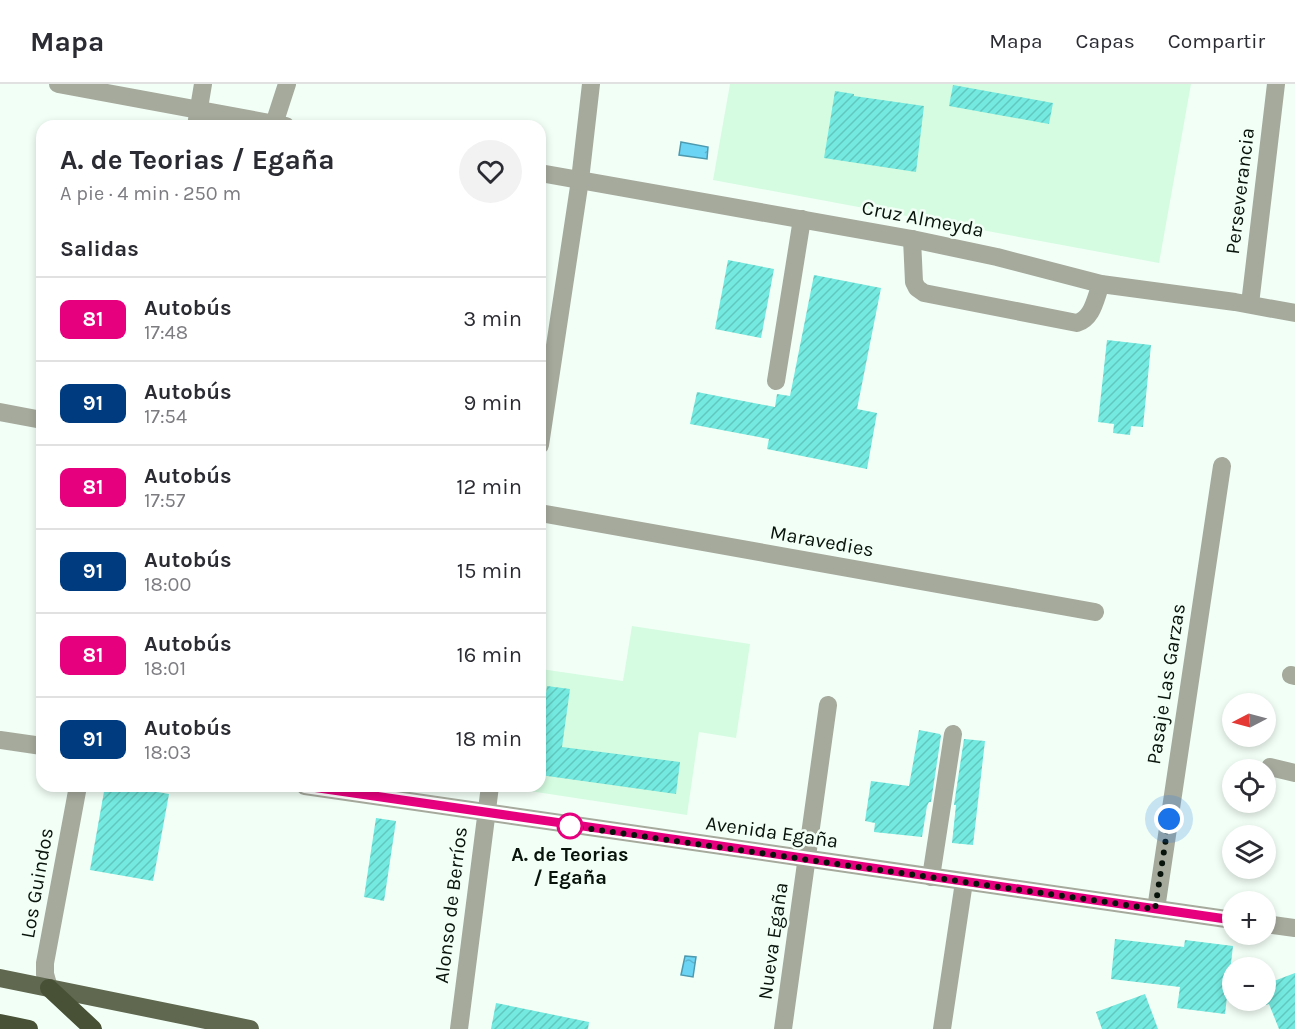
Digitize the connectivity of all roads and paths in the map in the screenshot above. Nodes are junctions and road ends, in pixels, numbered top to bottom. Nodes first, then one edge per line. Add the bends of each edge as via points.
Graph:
1 (58, 84) edge
2 (203, 84) edge
3 (287, 84) edge
4 (591, 84) edge
5 (1276, 84) edge
6 (197, 118) edge
7 (221, 120) edge
8 (281, 120) edge
9 (546, 174) edge
10 (580, 180) junction
11 (802, 219) junction
12 (912, 238) junction
13 (1101, 284) junction
14 (1250, 304) junction
15 (1295, 314) edge
16 (776, 381) dead end
17 (546, 405) edge
18 (0, 412) edge
19 (36, 419) edge
20 (1222, 466) dead end
21 (546, 514) edge
22 (1095, 612) dead end
23 (828, 705) dead end
24 (953, 734) dead end
25 (0, 740) edge
26 (36, 746) edge
27 (1276, 768) edge
28 (1295, 773) edge
29 (77, 792) edge
30 (345, 792) edge
31 (489, 792) edge
32 (486, 813) junction
33 (808, 860) junction
34 (931, 877) junction
35 (964, 882) junction
36 (1155, 909) junction
37 (1222, 918) edge
38 (1276, 925) edge
39 (1295, 928) edge
40 (0, 978) edge
41 (49, 988) junction
42 (0, 1023) edge
43 (29, 1029) edge
44 (93, 1029) edge
45 (250, 1029) edge
46 (459, 1029) edge
47 (783, 1029) edge
48 (942, 1029) edge

1 - 6 street
2 - 6 street
3 - 8 street
4 - 10 street
5 - 14 street, Perseverancia
6 - 7 street
9 - 10 street, Cruz Almeyda
10 - 11 street, Cruz Almeyda
10 - 17 street
11 - 12 street, Cruz Almeyda
11 - 16 street
12 - 13 street, Cruz Almeyda
12 - 13 street via 914,282 924,293 1077,323 1089,315
13 - 14 street, Cruz Almeyda
14 - 15 street, Cruz Almeyda
18 - 19 street
20 - 36 street, Pasaje Las Garzas
21 - 22 street, Maravedies
23 - 33 street, Nueva Egaña
24 - 34 street
25 - 26 street
27 - 28 street
29 - 41 street, Los Guindos via 45,963
30 - 32 street, Avenida Egaña
31 - 32 street, Alonso de Berríos
32 - 33 street, Avenida Egaña
32 - 46 street, Alonso de Berríos
33 - 34 street, Avenida Egaña
33 - 47 street, Nueva Egaña
34 - 35 street, Avenida Egaña
35 - 36 street, Avenida Egaña
35 - 48 street
36 - 37 street, Avenida Egaña
38 - 39 street
40 - 41 main road
41 - 44 highway
41 - 45 main road
42 - 43 highway

